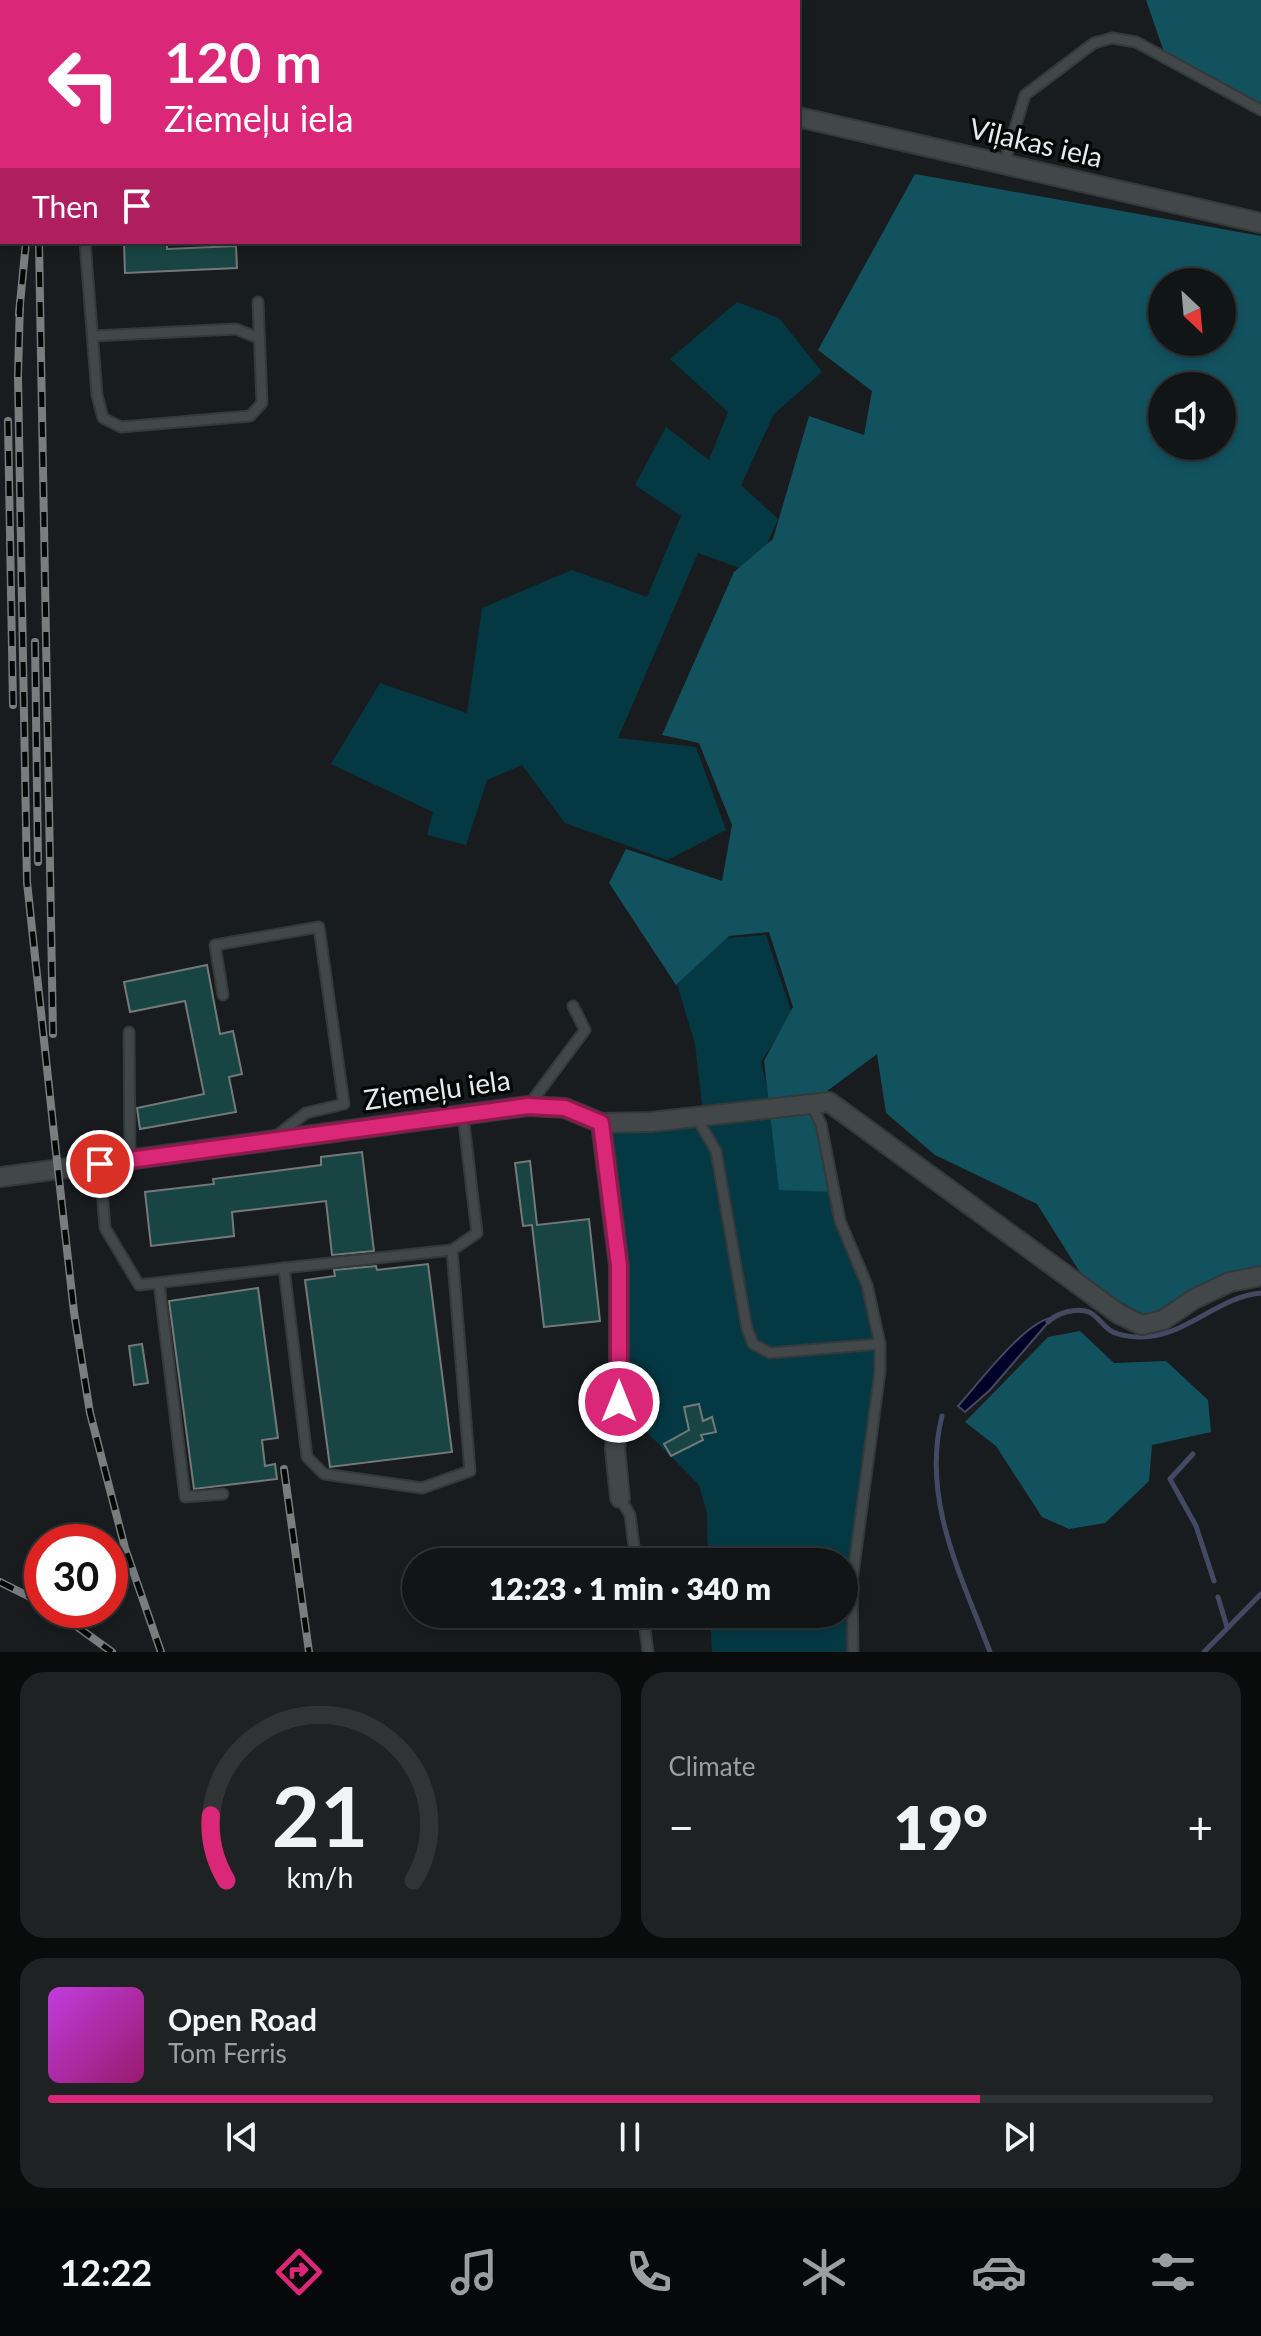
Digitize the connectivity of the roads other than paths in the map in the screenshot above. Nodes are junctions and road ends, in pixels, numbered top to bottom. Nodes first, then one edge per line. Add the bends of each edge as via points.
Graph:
1 (1261, 110) edge
2 (800, 117) edge
3 (1004, 164) junction
4 (1261, 223) edge
5 (85, 244) edge
6 (258, 302) dead end
7 (93, 336) junction
8 (258, 338) junction
9 (223, 995) dead end
10 (573, 1006) dead end
11 (129, 1032) dead end
12 (811, 1104) junction
13 (528, 1106) junction
14 (463, 1115) junction
15 (696, 1117) junction
16 (601, 1123) junction
17 (269, 1142) junction
18 (130, 1160) junction
19 (100, 1164) junction
20 (0, 1177) edge
21 (452, 1250) junction
22 (284, 1268) junction
23 (1261, 1276) edge
24 (159, 1283) junction
25 (880, 1344) junction
26 (223, 1494) dead end
27 (620, 1498) joint
28 (634, 1548) edge
29 (645, 1628) edge
30 (648, 1652) edge
31 (853, 1652) edge

1 - 3 lane via 1136,42 1112,38 1094,43 1025,95
2 - 3 street, Viļakas iela
3 - 4 street, Viļakas iela
5 - 7 lane
6 - 8 lane
7 - 8 lane via 236,329
7 - 8 lane via 103,418 121,427 250,416 262,403
9 - 17 lane via 215,945 319,927 344,1104 306,1113
10 - 13 lane via 585,1030
11 - 18 lane
12 - 15 street
12 - 23 street via 829,1102 856,1119 1119,1314 1142,1325 1163,1320 1230,1282
12 - 25 lane via 821,1124 840,1221 867,1285
13 - 14 street, Ziemeļu iela
13 - 16 street, Ziemeļu iela via 565,1108
14 - 17 street, Ziemeļu iela
14 - 21 lane via 477,1233
15 - 16 street
15 - 25 lane via 716,1151 753,1344 770,1353
16 - 27 street via 619,1266 615,1449
17 - 18 street, Ziemeļu iela
18 - 19 street, Ziemeļu iela
19 - 20 street, Ziemeļu iela
19 - 24 lane via 110,1241 139,1285
21 - 22 lane
21 - 22 lane via 470,1471 422,1488 324,1474 307,1457
22 - 24 lane
24 - 26 lane via 185,1497
25 - 31 lane via 852,1582
27 - 28 lane via 630,1515
29 - 30 lane

